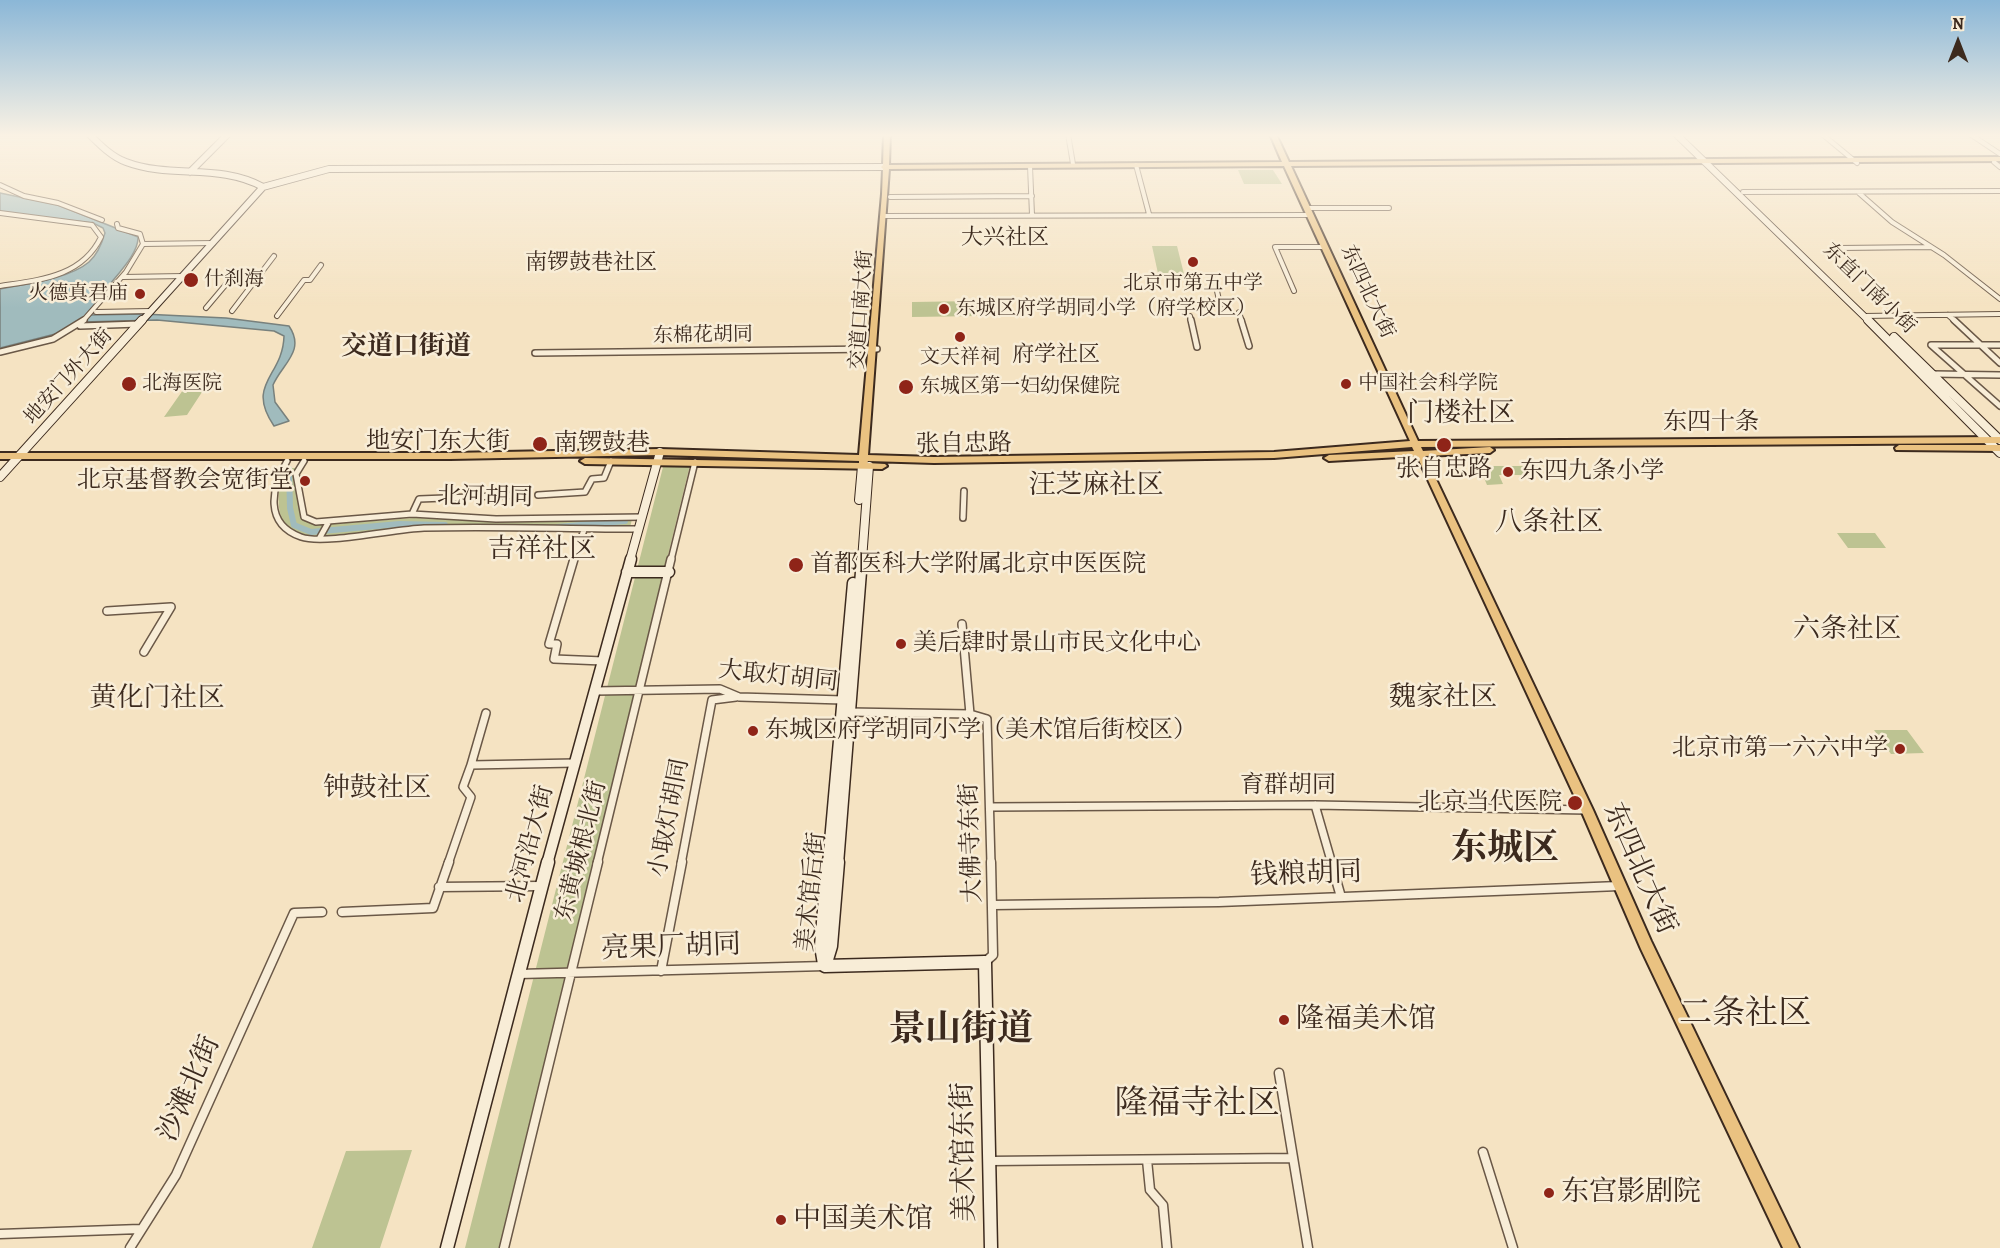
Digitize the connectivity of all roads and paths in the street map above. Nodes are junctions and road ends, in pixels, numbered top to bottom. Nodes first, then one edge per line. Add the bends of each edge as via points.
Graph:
1 (16, 192) edge
2 (258, 192) edge
3 (887, 192) edge
4 (890, 192) edge
5 (1032, 192) edge
6 (1143, 192) edge
7 (1299, 192) edge
8 (1739, 192) edge
9 (1743, 192) edge
10 (1771, 192) edge
11 (1912, 192) edge
12 (1858, 193) junction
13 (1032, 196) junction
14 (890, 197) junction
15 (1389, 208) dead end
16 (1308, 212) junction
17 (0, 213) edge
18 (1149, 214) junction
19 (1032, 215) junction
20 (886, 216) junction
21 (93, 224) junction
22 (117, 225) dead end
23 (213, 243) junction
24 (143, 244) junction
25 (1324, 247) junction
26 (1931, 247) junction
27 (1839, 248) dead end
28 (274, 256) dead end
29 (321, 265) dead end
30 (183, 276) junction
31 (233, 276) dead end
32 (123, 277) junction
33 (0, 286) edge
34 (1217, 291) dead end
35 (1294, 291) dead end
36 (2000, 299) edge
37 (206, 308) dead end
38 (151, 311) junction
39 (232, 311) dead end
40 (96, 312) junction
41 (1239, 312) dead end
42 (1219, 313) dead end
43 (2000, 314) edge
44 (1948, 315) junction
45 (277, 316) dead end
46 (1190, 316) dead end
47 (1864, 316) junction
48 (1872, 316) junction
49 (140, 324) junction
50 (80, 326) junction
51 (1982, 345) junction
52 (2000, 345) edge
53 (1249, 346) dead end
54 (1197, 347) dead end
55 (874, 349) junction
56 (0, 352) edge
57 (535, 352) dead end
58 (2000, 363) edge
59 (1934, 374) junction
60 (1964, 375) junction
61 (2000, 375) edge
62 (2000, 406) edge
63 (1987, 440) junction
64 (1999, 445) edge
65 (1420, 448) junction
66 (0, 456) edge
67 (659, 457) junction
68 (17, 458) junction
69 (0, 461) edge
70 (288, 461) junction
71 (304, 461) junction
72 (610, 461) junction
73 (866, 461) junction
74 (696, 462) junction
75 (0, 477) edge
76 (964, 492) dead end
77 (522, 495) dead end
78 (538, 495) dead end
79 (411, 514) junction
80 (642, 517) junction
81 (963, 518) dead end
82 (496, 519) junction
83 (328, 523) junction
84 (639, 529) junction
85 (584, 530) junction
86 (491, 531) junction
87 (319, 539) junction
88 (627, 572) junction
89 (669, 572) junction
90 (107, 611) dead end
91 (962, 624) dead end
92 (144, 652) dead end
93 (603, 661) junction
94 (640, 690) junction
95 (595, 691) junction
96 (740, 697) junction
97 (843, 700) junction
98 (849, 711) junction
99 (486, 712) dead end
100 (970, 714) junction
101 (987, 719) joint
102 (575, 763) junction
103 (471, 765) junction
104 (1316, 805) junction
105 (990, 807) junction
106 (1587, 810) junction
107 (541, 886) junction
108 (1621, 886) junction
109 (439, 887) junction
110 (1341, 897) junction
111 (993, 905) junction
112 (322, 912) dead end
113 (342, 912) dead end
114 (985, 962) junction
115 (825, 966) junction
116 (661, 971) junction
117 (519, 974) junction
118 (572, 974) junction
119 (1279, 1073) dead end
120 (1483, 1152) dead end
121 (1293, 1158) junction
122 (1147, 1160) junction
123 (990, 1161) junction
124 (140, 1228) junction
125 (0, 1234) edge
126 (130, 1248) edge
127 (447, 1248) edge
128 (504, 1248) edge
129 (991, 1248) edge
130 (1167, 1248) edge
131 (1308, 1248) edge
132 (1513, 1248) edge
133 (1791, 1248) edge

1 - 21 street via 102,220
2 - 23 main road, 地安门外大街
3 - 20 main road, 交道口南大街
4 - 14 main road, 交道口南大街
5 - 13 street
6 - 18 street
7 - 16 main road, 东四北大街
8 - 47 main road, 东直门南小街
9 - 48 main road, 东直门南小街
10 - 12 street
11 - 12 street
12 - 26 street via 1892,222
13 - 14 street
13 - 19 street
14 - 20 main road, 交道口南大街
15 - 16 street
16 - 18 street
16 - 25 main road, 东四北大街
17 - 21 street
18 - 19 street
19 - 20 street
20 - 55 main road, 交道口南大街
21 - 33 street via 101,237 82,263 42,279
22 - 24 street via 142,236
23 - 24 street
23 - 30 main road, 地安门外大街
24 - 32 street
25 - 35 street via 1275,247
25 - 65 main road, 东四北大街
26 - 27 street
26 - 36 street
28 - 39 street
29 - 45 street via 310,280 304,280
30 - 32 street
30 - 38 main road, 地安门外大街
31 - 37 street
32 - 40 street
34 - 42 street
38 - 40 street
38 - 49 main road, 地安门外大街
40 - 50 street
41 - 53 street
43 - 44 street
44 - 48 street
44 - 51 street
46 - 54 street
47 - 48 street
47 - 63 main road, 东直门南小街
48 - 59 main road, 东直门南小街
49 - 50 street
49 - 68 main road, 地安门外大街
50 - 56 street via 54,339
51 - 52 street
51 - 58 street
51 - 60 street via 1930,345
55 - 57 street, 东棉花胡同
55 - 73 main road, 交道口南大街
59 - 60 street
59 - 64 main road, 东直门南小街
60 - 61 street
60 - 62 street
63 - 64 main road, 东四十条
63 - 65 main road, 东四十条
64 - 65 main road, 东四十条
65 - 73 main road, 张自忠路 via 1276,461
65 - 106 main road, 东四北大街
66 - 68 main road
67 - 68 main road, 地安门东大街
67 - 72 main road, 地安门东大街
67 - 73 main road, 地安门东大街
67 - 74 main road, 地安门东大街
67 - 80 main road, 北河沿大街
68 - 69 main road
68 - 70 main road, 地安门东大街
68 - 75 main road, 地安门外大街
70 - 71 main road, 地安门东大街
70 - 87 street via 274,484 279,518 284,529 299,538
71 - 72 main road, 地安门东大街
71 - 83 street via 296,474 304,517
72 - 78 street via 604,478 592,478 585,492
73 - 74 main road, 地安门东大街
73 - 97 main road, 美术馆后街
73 - 98 main road, 美术馆后街
74 - 89 street, 东黄城根北街
76 - 81 street
77 - 79 street via 419,499
79 - 82 street, 北河胡同
79 - 83 street, 北河胡同
80 - 82 street, 北河胡同
80 - 84 main road, 北河沿大街
82 - 86 street
83 - 87 street
84 - 85 street
84 - 88 main road, 北河沿大街
85 - 86 street
85 - 93 street via 549,644 557,644 554,659
86 - 87 street via 402,529
88 - 89 main road
88 - 93 main road, 北河沿大街
89 - 94 street, 东黄城根北街
90 - 92 street via 171,607
91 - 100 street
93 - 95 main road, 北河沿大街
94 - 95 street, 大取灯胡同
94 - 96 street, 大取灯胡同 via 720,689
94 - 118 street, 东黄城根北街
95 - 102 main road, 北河沿大街
96 - 97 street, 大取灯胡同
96 - 116 street, 小取灯胡同 via 712,700
97 - 98 street, 大取灯胡同
97 - 115 main road, 美术馆后街 via 821,946
98 - 100 street, 大取灯胡同
98 - 115 main road, 美术馆后街 via 831,946
99 - 103 street
100 - 101 street, 大取灯胡同
101 - 105 street, 大佛寺东街
102 - 103 street
102 - 107 main road, 北河沿大街
103 - 109 street via 463,787 471,797
104 - 105 street, 育群胡同
104 - 106 street, 育群胡同
104 - 110 street
105 - 111 street, 大佛寺东街
106 - 108 main road, 东四北大街
107 - 109 street
107 - 117 main road, 北河沿大街
108 - 110 street, 钱粮胡同
108 - 133 main road, 东四北大街
109 - 113 street via 433,908
110 - 111 street, 钱粮胡同
111 - 114 street, 大佛寺东街 via 993,955
112 - 124 street, 沙滩北街 via 294,913 176,1175
114 - 115 main road
114 - 123 main road, 美术馆东街
115 - 116 street, 亮果厂胡同
116 - 118 street, 亮果厂胡同
117 - 118 street, 亮果厂胡同
117 - 127 main road, 北河沿大街
118 - 128 street, 东黄城根北街
119 - 121 street
120 - 132 street
121 - 122 street
121 - 131 street
122 - 123 street
122 - 130 street via 1150,1190 1163,1204
123 - 129 main road, 美术馆东街
124 - 125 street
124 - 126 street, 沙滩北街

